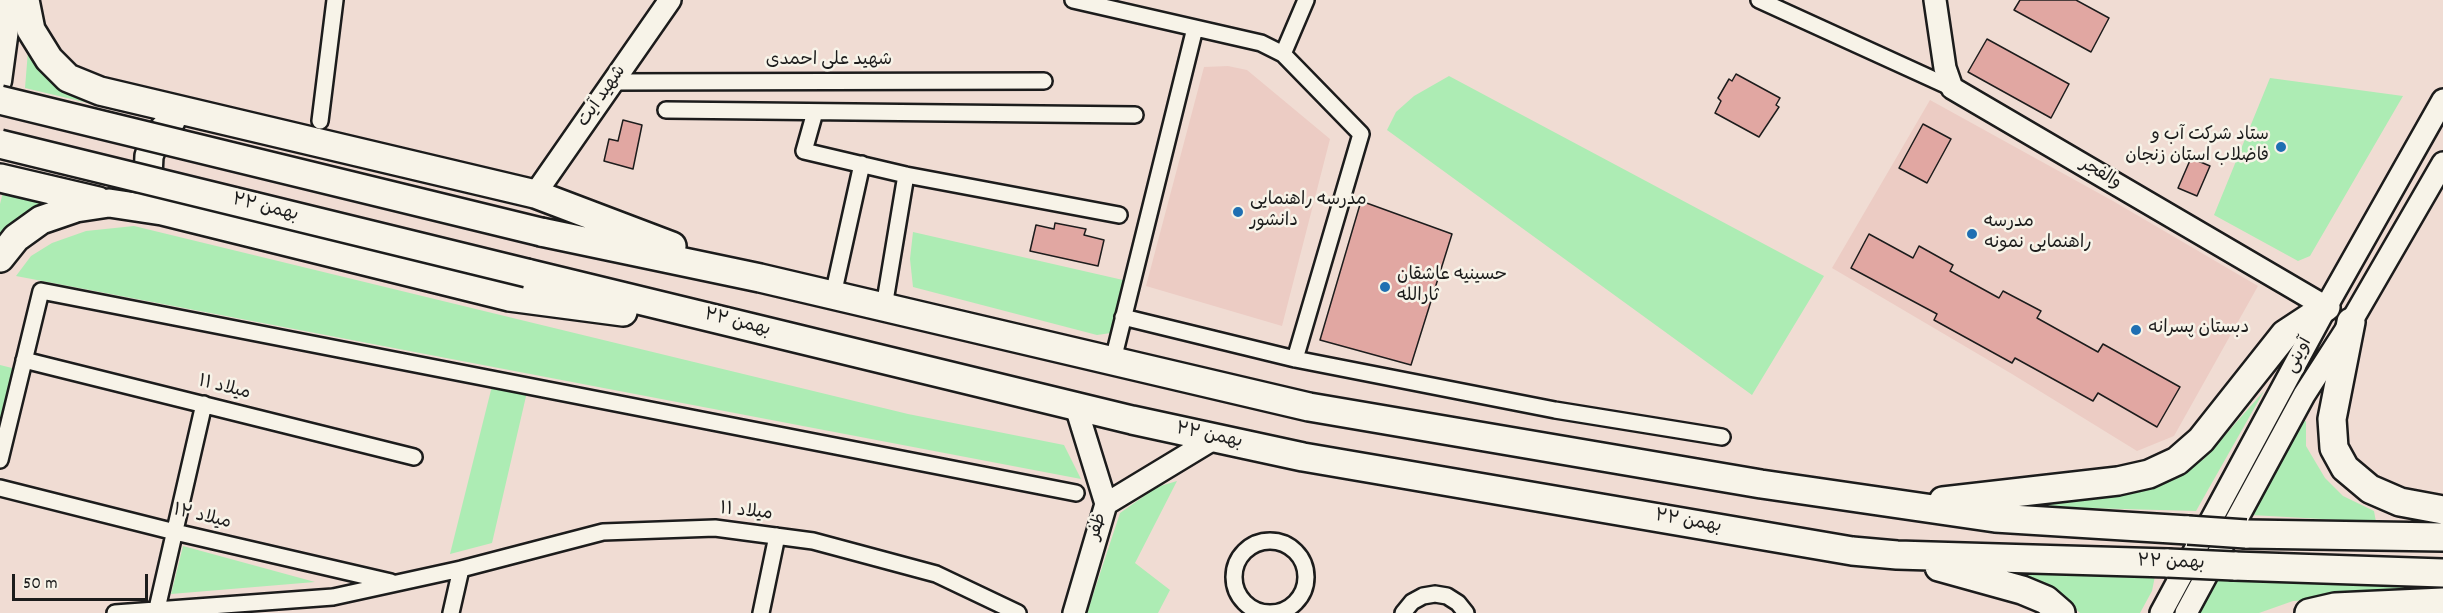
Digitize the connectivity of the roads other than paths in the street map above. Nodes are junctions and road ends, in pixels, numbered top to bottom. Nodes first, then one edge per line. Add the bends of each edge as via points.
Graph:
1 (11, 0) edge
2 (25, 0) edge
3 (335, 0) edge
4 (670, 0) edge
5 (1073, 0) edge
6 (1306, 0) edge
7 (1759, 0) edge
8 (1935, 0) edge
9 (1195, 28) junction
10 (1283, 54) junction
11 (0, 81) edge
12 (1044, 81) dead end
13 (614, 82) junction
14 (1952, 88) junction
15 (0, 99) edge
16 (2443, 100) edge
17 (666, 110) dead end
18 (185, 111) junction
19 (815, 112) junction
20 (1135, 115) dead end
21 (320, 121) dead end
22 (0, 144) edge
23 (2443, 163) edge
24 (862, 164) junction
25 (906, 175) junction
26 (0, 178) edge
27 (535, 194) junction
28 (109, 203) junction
29 (162, 211) junction
30 (1119, 215) dead end
31 (0, 258) edge
32 (760, 278) junction
33 (833, 295) junction
34 (884, 307) junction
35 (2326, 307) junction
36 (1123, 317) junction
37 (2351, 322) junction
38 (759, 329) junction
39 (1295, 359) junction
40 (24, 360) junction
41 (1113, 360) junction
42 (204, 404) junction
43 (1076, 406) junction
44 (1722, 437) dead end
45 (1215, 438) junction
46 (414, 457) dead end
47 (0, 460) edge
48 (0, 488) edge
49 (1076, 493) dead end
50 (1106, 504) junction
51 (1904, 506) junction
52 (2443, 510) edge
53 (175, 532) junction
54 (777, 536) junction
55 (2443, 537) edge
56 (1898, 555) junction
57 (461, 568) junction
58 (2443, 573) edge
59 (395, 584) junction
60 (2443, 602) edge
61 (156, 611) edge
62 (452, 611) edge
63 (115, 613) edge
64 (468, 613) edge
65 (761, 613) edge
66 (1018, 613) edge
67 (1074, 613) edge
68 (1265, 613) edge
69 (1403, 613) edge
70 (1466, 613) edge
71 (2061, 613) edge
72 (2161, 613) edge
73 (2186, 613) edge
74 (2309, 613) edge

1 - 11 main road
2 - 18 highway via 31,30 49,59 68,78 100,92
3 - 21 street
4 - 13 main road, شهید آیت
5 - 9 street
6 - 10 street
7 - 14 street
8 - 14 main road via 1945,69
9 - 10 street via 1261,44
9 - 36 street
10 - 39 street via 1361,134
12 - 13 street, شهید علی احمدی
13 - 27 main road, شهید آیت
14 - 35 main road, والفجر
15 - 32 highway, ۲۲ بهمن, bridge via 541,232
16 - 35 main road, آوینی
17 - 19 street
18 - 27 highway
18 - 29 highway via 168,123 149,156 152,195
19 - 20 street
19 - 24 street via 804,151
22 - 38 highway, ۲۲ بهمن, bridge
23 - 37 main road, آوینی
24 - 25 street
24 - 33 street
25 - 30 street
25 - 34 street
26 - 28 highway
27 - 32 highway
28 - 29 highway
28 - 31 highway via 75,208 41,220 16,238
29 - 38 highway via 509,297
32 - 33 highway, ۲۲ بهمن
33 - 34 highway, ۲۲ بهمن
34 - 41 highway, ۲۲ بهمن
35 - 51 highway via 2285,334 2201,440 2177,461 2149,474 2118,481
35 - 72 main road, آوینی
36 - 39 street
36 - 41 street
37 - 52 highway via 2332,419 2334,448 2345,468 2370,489 2400,502
37 - 73 main road, آوینی via 2304,395
38 - 43 highway, ۲۲ بهمن
39 - 44 street via 1556,410
40 - 42 street, میلاد ۱۱
40 - 47 street
40 - 49 street via 41,291
41 - 51 highway, ۲۲ بهمن via 1309,407
42 - 46 street, میلاد ۱۱
42 - 53 street
43 - 45 highway, ۲۲ بهمن
43 - 50 main road, ظفر
45 - 50 main road
45 - 56 highway, ۲۲ بهمن via 1315,459 1852,551
48 - 53 street, میلاد ۱۲
50 - 67 main road, ظفر
51 - 55 highway, ۲۲ بهمن, bridge via 1995,518 2246,534
53 - 59 street, میلاد ۱۲
53 - 61 street
54 - 57 street, میلاد ۱۱ via 715,528 603,532
54 - 65 street
54 - 66 street, میلاد ۱۱ via 813,540 936,574
56 - 58 highway, ۲۲ بهمن, bridge
56 - 71 highway via 2022,590 2046,600
57 - 59 street, میلاد ۱۲
57 - 62 street
59 - 61 street, میلاد ۱۲ via 333,597
60 - 74 highway via 2335,607
61 - 63 street, میلاد ۱۲
62 - 64 street
68 - 68 street via 1287,608 1296,601 1305,581 1301,558 1293,549 1269,541 1246,550 1234,571 1238,594 1245,603
69 - 70 street via 1412,602 1435,594 1447,596

